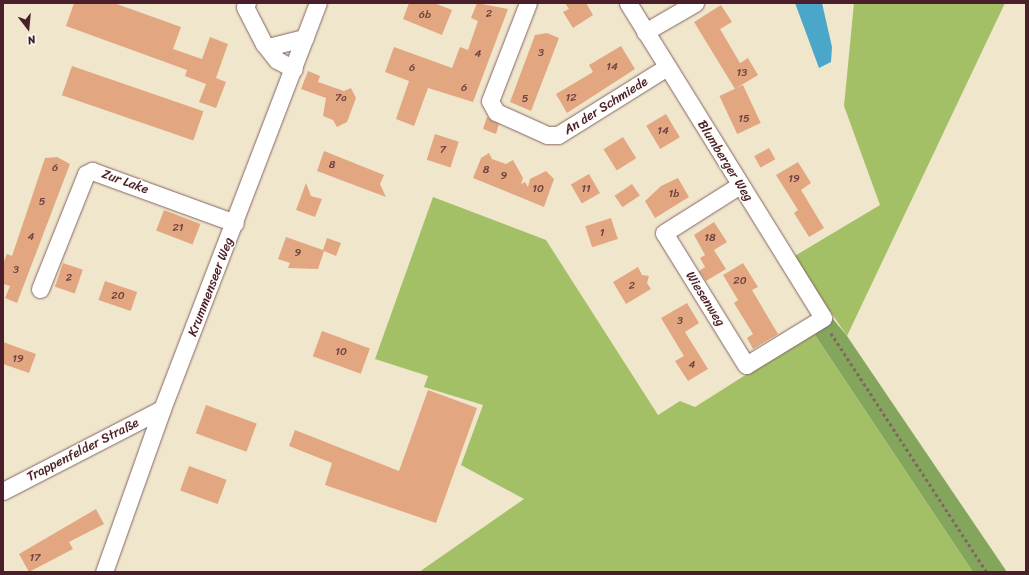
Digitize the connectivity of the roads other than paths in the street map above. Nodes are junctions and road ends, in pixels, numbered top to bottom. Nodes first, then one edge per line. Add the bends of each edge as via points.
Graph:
1 (247, 3) edge
2 (318, 3) edge
3 (528, 3) edge
4 (628, 3) edge
5 (694, 3) edge
6 (645, 32) junction
7 (305, 38) junction
8 (268, 47) junction
9 (667, 67) junction
10 (294, 69) junction
11 (740, 186) junction
12 (236, 224) junction
13 (40, 289) dead end
14 (823, 318) joint
15 (162, 409) junction
16 (3, 491) edge
17 (104, 572) edge

1 - 8 street via 245,7
2 - 7 street, Krummenseer Weg
3 - 9 street, An der Schmiede via 490,101 496,112 547,135 558,135
4 - 6 street, Blumberger Weg
5 - 6 street
6 - 9 street, Blumberger Weg
7 - 8 street
7 - 10 street, Krummenseer Weg
8 - 10 street via 277,60
9 - 11 street, Blumberger Weg
10 - 12 street, Krummenseer Weg
11 - 14 street, Blumberger Weg
11 - 14 street, Wiesenweg via 664,232 746,365
12 - 13 street, Zur Lake via 92,171 86,174
12 - 15 street, Krummenseer Weg
15 - 16 street, Trappenfelder Straße
15 - 17 street, Krummenseer Weg

